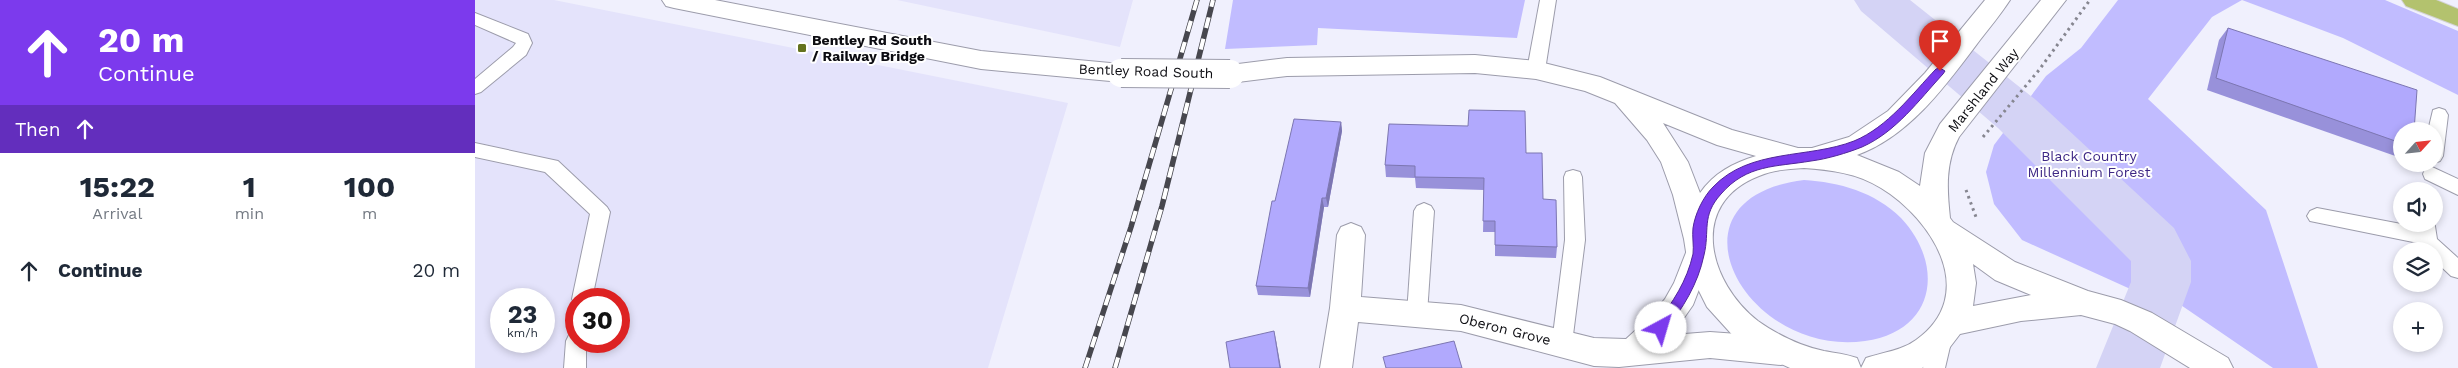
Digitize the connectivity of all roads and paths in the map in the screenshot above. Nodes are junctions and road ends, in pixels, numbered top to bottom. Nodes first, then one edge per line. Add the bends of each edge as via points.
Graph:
1 (674, 0) edge
2 (1548, 0) edge
3 (1998, 0) edge
4 (2054, 0) edge
5 (2090, 0) edge
6 (2414, 0) edge
7 (2458, 18) edge
8 (475, 19) edge
9 (1537, 70) junction
10 (475, 88) edge
11 (1619, 94) junction
12 (2439, 115) dead end
13 (2438, 122) edge
14 (1984, 135) dead end
15 (475, 150) edge
16 (1803, 157) junction
17 (2434, 172) edge
18 (1573, 176) dead end
19 (1965, 181) dead end
20 (2458, 188) edge
21 (1424, 211) dead end
22 (2317, 216) dead end
23 (1940, 224) junction
24 (1981, 224) dead end
25 (2393, 226) edge
26 (2426, 232) edge
27 (1351, 235) dead end
28 (1699, 251) junction
29 (2458, 270) edge
30 (584, 288) edge
31 (2091, 305) junction
32 (1345, 308) junction
33 (1417, 314) junction
34 (1947, 330) junction
35 (1562, 343) junction
36 (1634, 350) junction
37 (1781, 351) junction
38 (576, 353) edge
39 (1830, 367) edge
40 (575, 368) edge
41 (1336, 368) edge
42 (1877, 368) edge
43 (1934, 368) edge
44 (2217, 368) edge

1 - 9 street, Bentley Road South, bridge via 981,60 1121,73 1230,74 1287,67 1475,64
2 - 9 lane
3 - 16 street via 1929,84 1880,131 1858,144
4 - 23 street, Marshland Way via 1949,131 1935,160 1932,176
5 - 14 path via 2039,70
6 - 7 highway
8 - 10 lane via 522,38 524,43 520,51
9 - 11 street, Bentley Road South via 1591,83
11 - 16 street, Bentley Road South via 1726,138
11 - 28 street, Bentley Road South via 1646,120 1678,167
12 - 13 lane
15 - 30 lane via 551,166 599,212
16 - 23 street via 1843,162 1876,173 1904,189
16 - 28 street via 1764,162 1734,176 1717,191 1699,226
17 - 20 lane
18 - 35 lane via 1576,250
19 - 24 path via 1967,198
21 - 33 lane
22 - 25 lane
23 - 31 street via 1973,251 2005,271
23 - 34 street via 1959,263 1962,286
26 - 29 lane via 2427,242
27 - 32 street
28 - 36 street via 1690,283 1679,304 1652,336
28 - 37 street, Bentley Road South via 1713,293 1731,316 1752,334
31 - 34 street via 2021,308
31 - 44 street via 2141,322
32 - 33 street, Oberon Grove
32 - 41 street
33 - 35 street, Oberon Grove via 1485,322
34 - 42 street via 1915,357
34 - 43 lane
35 - 36 street, Oberon Grove via 1594,352
36 - 37 street, Oberon Grove via 1710,345
37 - 39 street
38 - 40 lane

